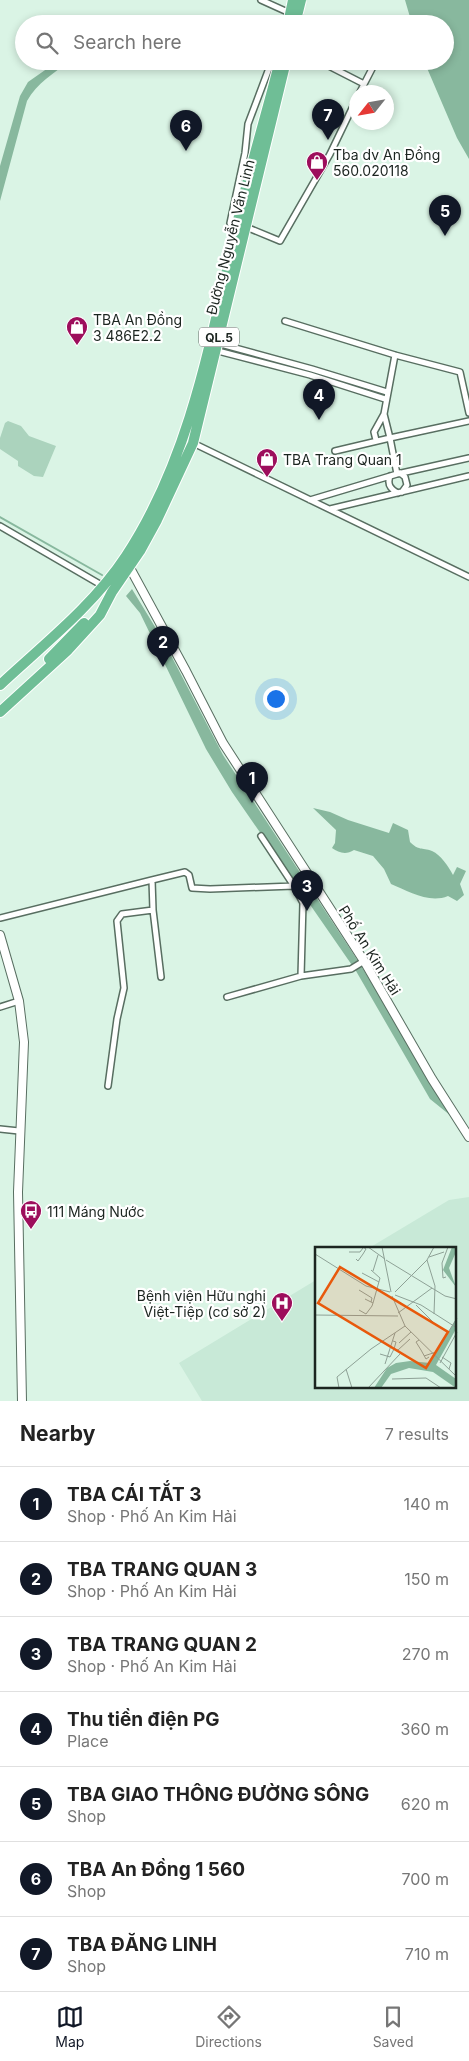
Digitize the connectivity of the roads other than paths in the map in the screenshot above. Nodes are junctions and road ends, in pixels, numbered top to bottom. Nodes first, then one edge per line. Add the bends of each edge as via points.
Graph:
1 (261, 0) edge
2 (293, 0) edge
3 (301, 0) edge
4 (290, 15) edge
5 (295, 15) edge
6 (297, 15) edge
7 (268, 70) edge
8 (279, 70) edge
9 (280, 70) edge
10 (337, 70) edge
11 (371, 70) edge
12 (364, 84) joint
13 (349, 115) edge
14 (230, 223) dead end
15 (246, 227) junction
16 (285, 321) dead end
17 (213, 346) junction
18 (395, 355) junction
19 (387, 392) junction
20 (385, 399) junction
21 (469, 413) edge
22 (384, 414) junction
23 (469, 421) edge
24 (390, 438) junction
25 (376, 440) junction
26 (193, 443) junction
27 (335, 451) dead end
28 (469, 458) edge
29 (398, 473) junction
30 (390, 476) junction
31 (469, 476) edge
32 (400, 493) junction
33 (310, 500) junction
34 (330, 509) junction
35 (0, 526) edge
36 (130, 568) junction
37 (469, 577) edge
38 (108, 589) junction
39 (88, 614) junction
40 (0, 685) edge
41 (0, 694) edge
42 (0, 704) edge
43 (0, 712) edge
44 (261, 836) dead end
45 (152, 880) junction
46 (294, 886) junction
47 (153, 910) junction
48 (0, 918) edge
49 (0, 936) edge
50 (362, 961) junction
51 (301, 976) junction
52 (161, 977) dead end
53 (226, 997) dead end
54 (19, 1001) junction
55 (0, 1007) edge
56 (108, 1086) dead end
57 (0, 1130) edge
58 (19, 1131) junction
59 (469, 1137) edge
60 (22, 1401) edge

1 - 5 street
2 - 4 highway, bridge
3 - 6 highway, bridge
7 - 14 street via 248,124
8 - 17 highway, Đường Nguyễn Văn Linh / QL.5 via 237,224
9 - 15 highway, Đường Nguyễn Văn Linh / QL.5
10 - 12 street
11 - 12 street
13 - 15 street via 280,241
15 - 17 highway, Đường Nguyễn Văn Linh / QL.5
16 - 18 street
17 - 19 street
17 - 20 street
17 - 26 highway, Đường Nguyễn Văn Linh / QL.5
17 - 38 highway, Đường Nguyễn Văn Linh / QL.5 via 164,489
18 - 19 street
18 - 21 street via 460,372
19 - 20 street
20 - 22 street
22 - 24 street
22 - 25 street via 374,432
23 - 24 street
24 - 25 street
24 - 29 street
25 - 27 street
26 - 33 street
26 - 36 highway, Đường Nguyễn Văn Linh / QL.5 via 157,520
28 - 29 street
29 - 30 street
29 - 32 street via 405,477 407,485
30 - 32 street via 390,487
30 - 33 street
31 - 32 street
32 - 34 street
33 - 34 street
34 - 37 street
35 - 38 street
36 - 38 highway, Đường Nguyễn Văn Linh / QL.5
36 - 50 street, Phố An Kim Hải via 223,743
38 - 39 highway
38 - 40 highway, Đường Nguyễn Văn Linh / QL.5
38 - 43 highway, Đường Nguyễn Văn Linh / QL.5 via 100,615 79,639
39 - 41 highway
39 - 42 highway
44 - 46 street
45 - 46 street via 185,872 192,888
45 - 47 street
45 - 48 street
46 - 51 street via 303,903
47 - 52 street
47 - 56 street via 122,914 117,921 124,988
49 - 54 street
50 - 51 street via 352,968
50 - 59 street, Phố An Kim Hải
51 - 53 street
54 - 55 street
54 - 58 street via 24,1042
57 - 58 street
58 - 60 street

